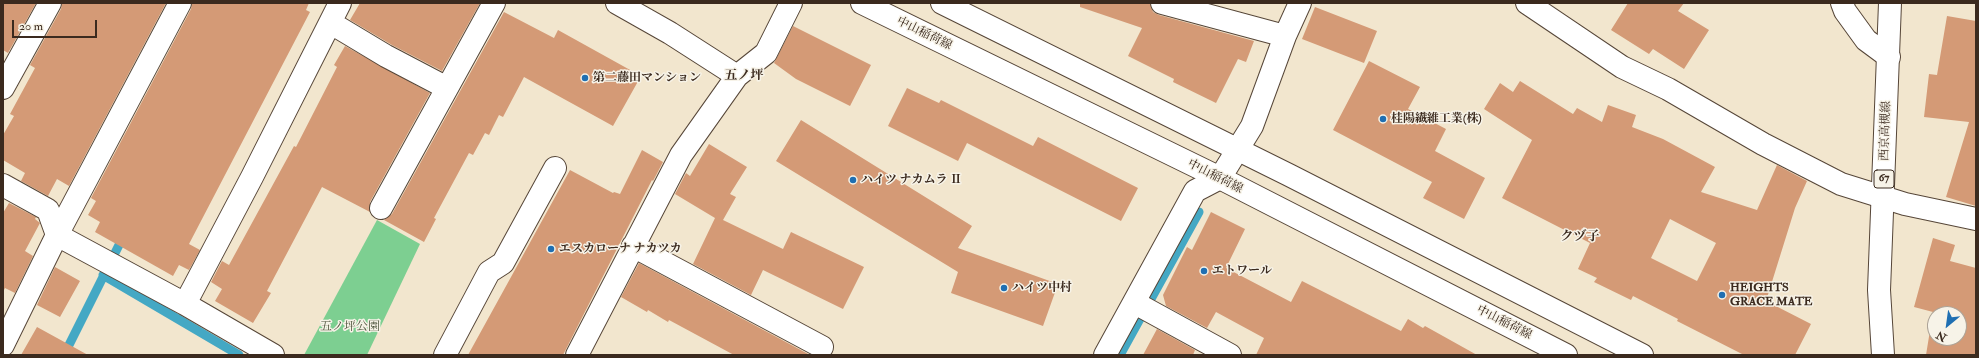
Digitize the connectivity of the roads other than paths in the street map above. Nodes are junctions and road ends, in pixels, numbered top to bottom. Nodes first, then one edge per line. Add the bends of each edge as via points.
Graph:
1 (50, 3) edge
2 (180, 3) edge
3 (340, 3) edge
4 (494, 3) edge
5 (617, 3) edge
6 (790, 3) edge
7 (862, 3) edge
8 (942, 3) edge
9 (1300, 3) edge
10 (1528, 3) edge
11 (1842, 3) edge
12 (1890, 3) edge
13 (1162, 4) edge
14 (331, 23) junction
15 (1285, 36) junction
16 (1889, 57) junction
17 (738, 76) junction
18 (3, 88) edge
19 (447, 88) junction
20 (1238, 150) junction
21 (555, 168) dead end
22 (1220, 178) junction
23 (3, 185) edge
24 (1884, 197) junction
25 (381, 208) dead end
26 (1976, 219) edge
27 (57, 235) junction
28 (633, 246) junction
29 (1135, 303) junction
30 (185, 304) junction
31 (3, 345) edge
32 (822, 347) dead end
33 (1552, 352) edge
34 (1222, 353) edge
35 (273, 355) edge
36 (445, 355) edge
37 (577, 355) edge
38 (1105, 355) edge
39 (1642, 355) edge
40 (1883, 355) edge

1 - 18 street
2 - 27 street
3 - 14 street
4 - 19 street
5 - 17 street
6 - 17 street via 766,53
7 - 22 street, 中山稲荷線
8 - 20 street
9 - 15 street
10 - 24 street via 1622,67 1668,89 1763,144 1842,184
11 - 16 street via 1866,40
12 - 16 street, 西京高槻線 / 67
13 - 15 street
14 - 19 street
14 - 30 street
15 - 20 street via 1252,126
16 - 24 street, 西京高槻線 / 67
17 - 28 street via 682,156
19 - 25 street
20 - 22 street
20 - 39 street
21 - 36 street via 503,263 489,272
22 - 29 street via 1195,191
22 - 33 street, 中山稲荷線
23 - 27 street via 48,210
24 - 26 street
24 - 40 street, 西京高槻線 / 67 via 1879,290
27 - 30 street
27 - 31 street
28 - 32 street
28 - 37 street
29 - 34 street
29 - 38 street
30 - 35 street

